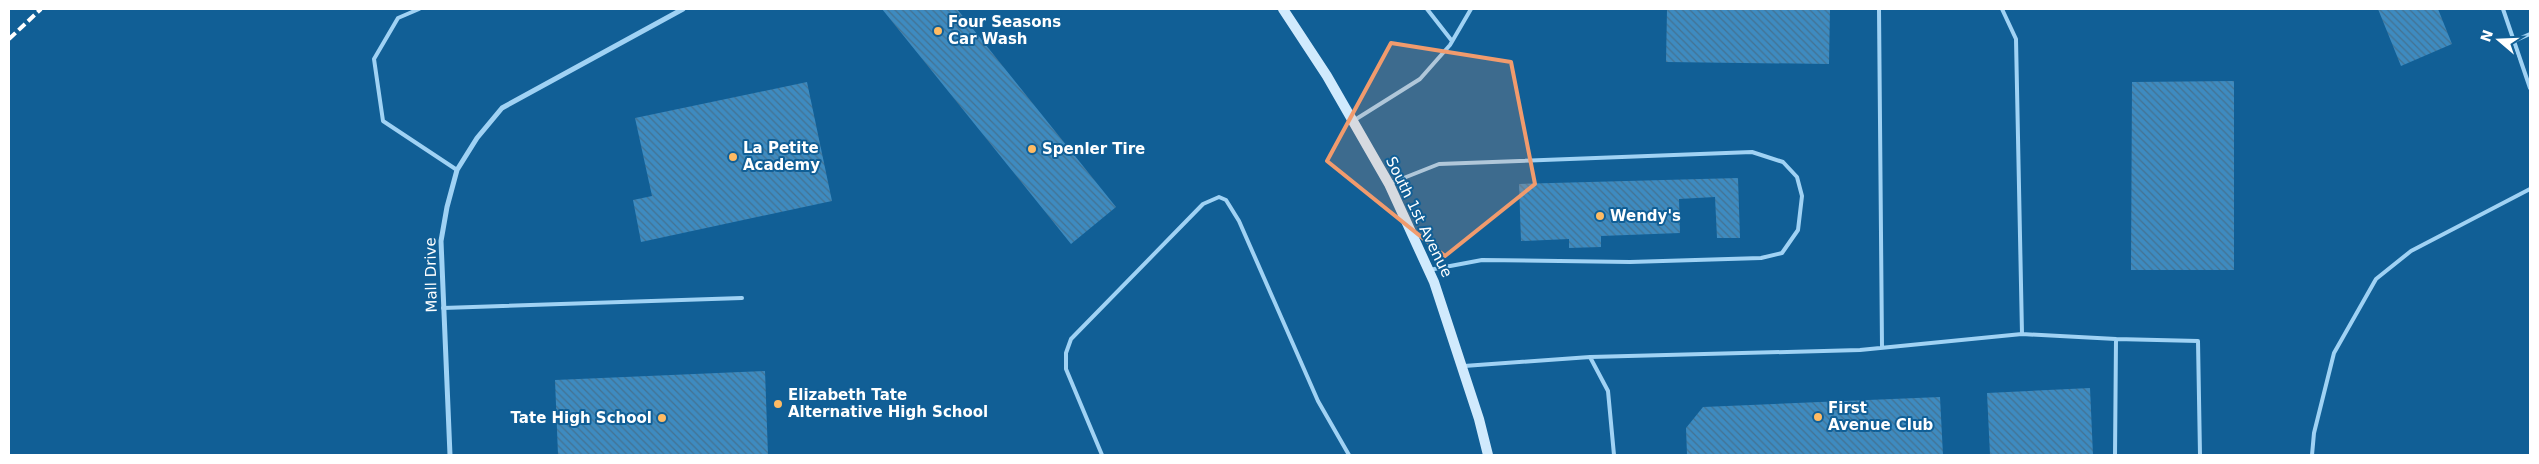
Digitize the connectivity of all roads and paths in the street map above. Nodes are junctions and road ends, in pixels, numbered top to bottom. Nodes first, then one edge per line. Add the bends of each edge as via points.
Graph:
1 (419, 9) edge
2 (683, 9) edge
3 (1283, 9) edge
4 (1427, 9) edge
5 (1471, 9) edge
6 (1879, 9) edge
7 (2002, 9) edge
8 (2503, 9) edge
9 (2530, 34) edge
10 (1452, 41) junction
11 (2514, 41) junction
12 (2530, 88) edge
13 (1353, 121) junction
14 (457, 170) junction
15 (1389, 184) junction
16 (2530, 189) edge
17 (1429, 270) junction
18 (742, 298) dead end
19 (443, 308) junction
20 (2022, 334) junction
21 (2116, 339) junction
22 (1882, 347) junction
23 (1590, 357) junction
24 (1462, 366) junction
25 (450, 455) edge
26 (1102, 455) edge
27 (1348, 455) edge
28 (1488, 455) edge
29 (1614, 455) edge
30 (2115, 455) edge
31 (2200, 455) edge
32 (2312, 455) edge

1 - 14 lane via 398,18 374,59 383,121
2 - 14 street, Mall Drive via 502,108 477,138
3 - 13 main road, South 1st Avenue
4 - 10 lane
5 - 10 lane
6 - 22 lane
7 - 20 lane via 2016,39
8 - 11 lane
9 - 11 lane
10 - 13 lane via 1420,79
11 - 12 lane
13 - 15 main road, South 1st Avenue
14 - 19 street, Mall Drive via 441,240
15 - 17 main road, South 1st Avenue
15 - 17 lane via 1439,164 1752,152 1783,162 1797,177 1802,196 1798,230 1782,253 1761,258 1630,262 1482,260
16 - 32 lane via 2411,251 2376,279 2334,353 2314,432
17 - 24 main road, South 1st Avenue
18 - 19 lane
19 - 25 street, Mall Drive
20 - 21 lane
20 - 22 lane
21 - 30 lane
21 - 31 lane via 2198,341
22 - 23 lane
23 - 24 lane
23 - 29 lane via 1608,391
24 - 28 main road, South 1st Avenue
26 - 27 lane via 1066,369 1066,353 1071,339 1203,204 1218,198 1226,200 1239,221 1318,401

